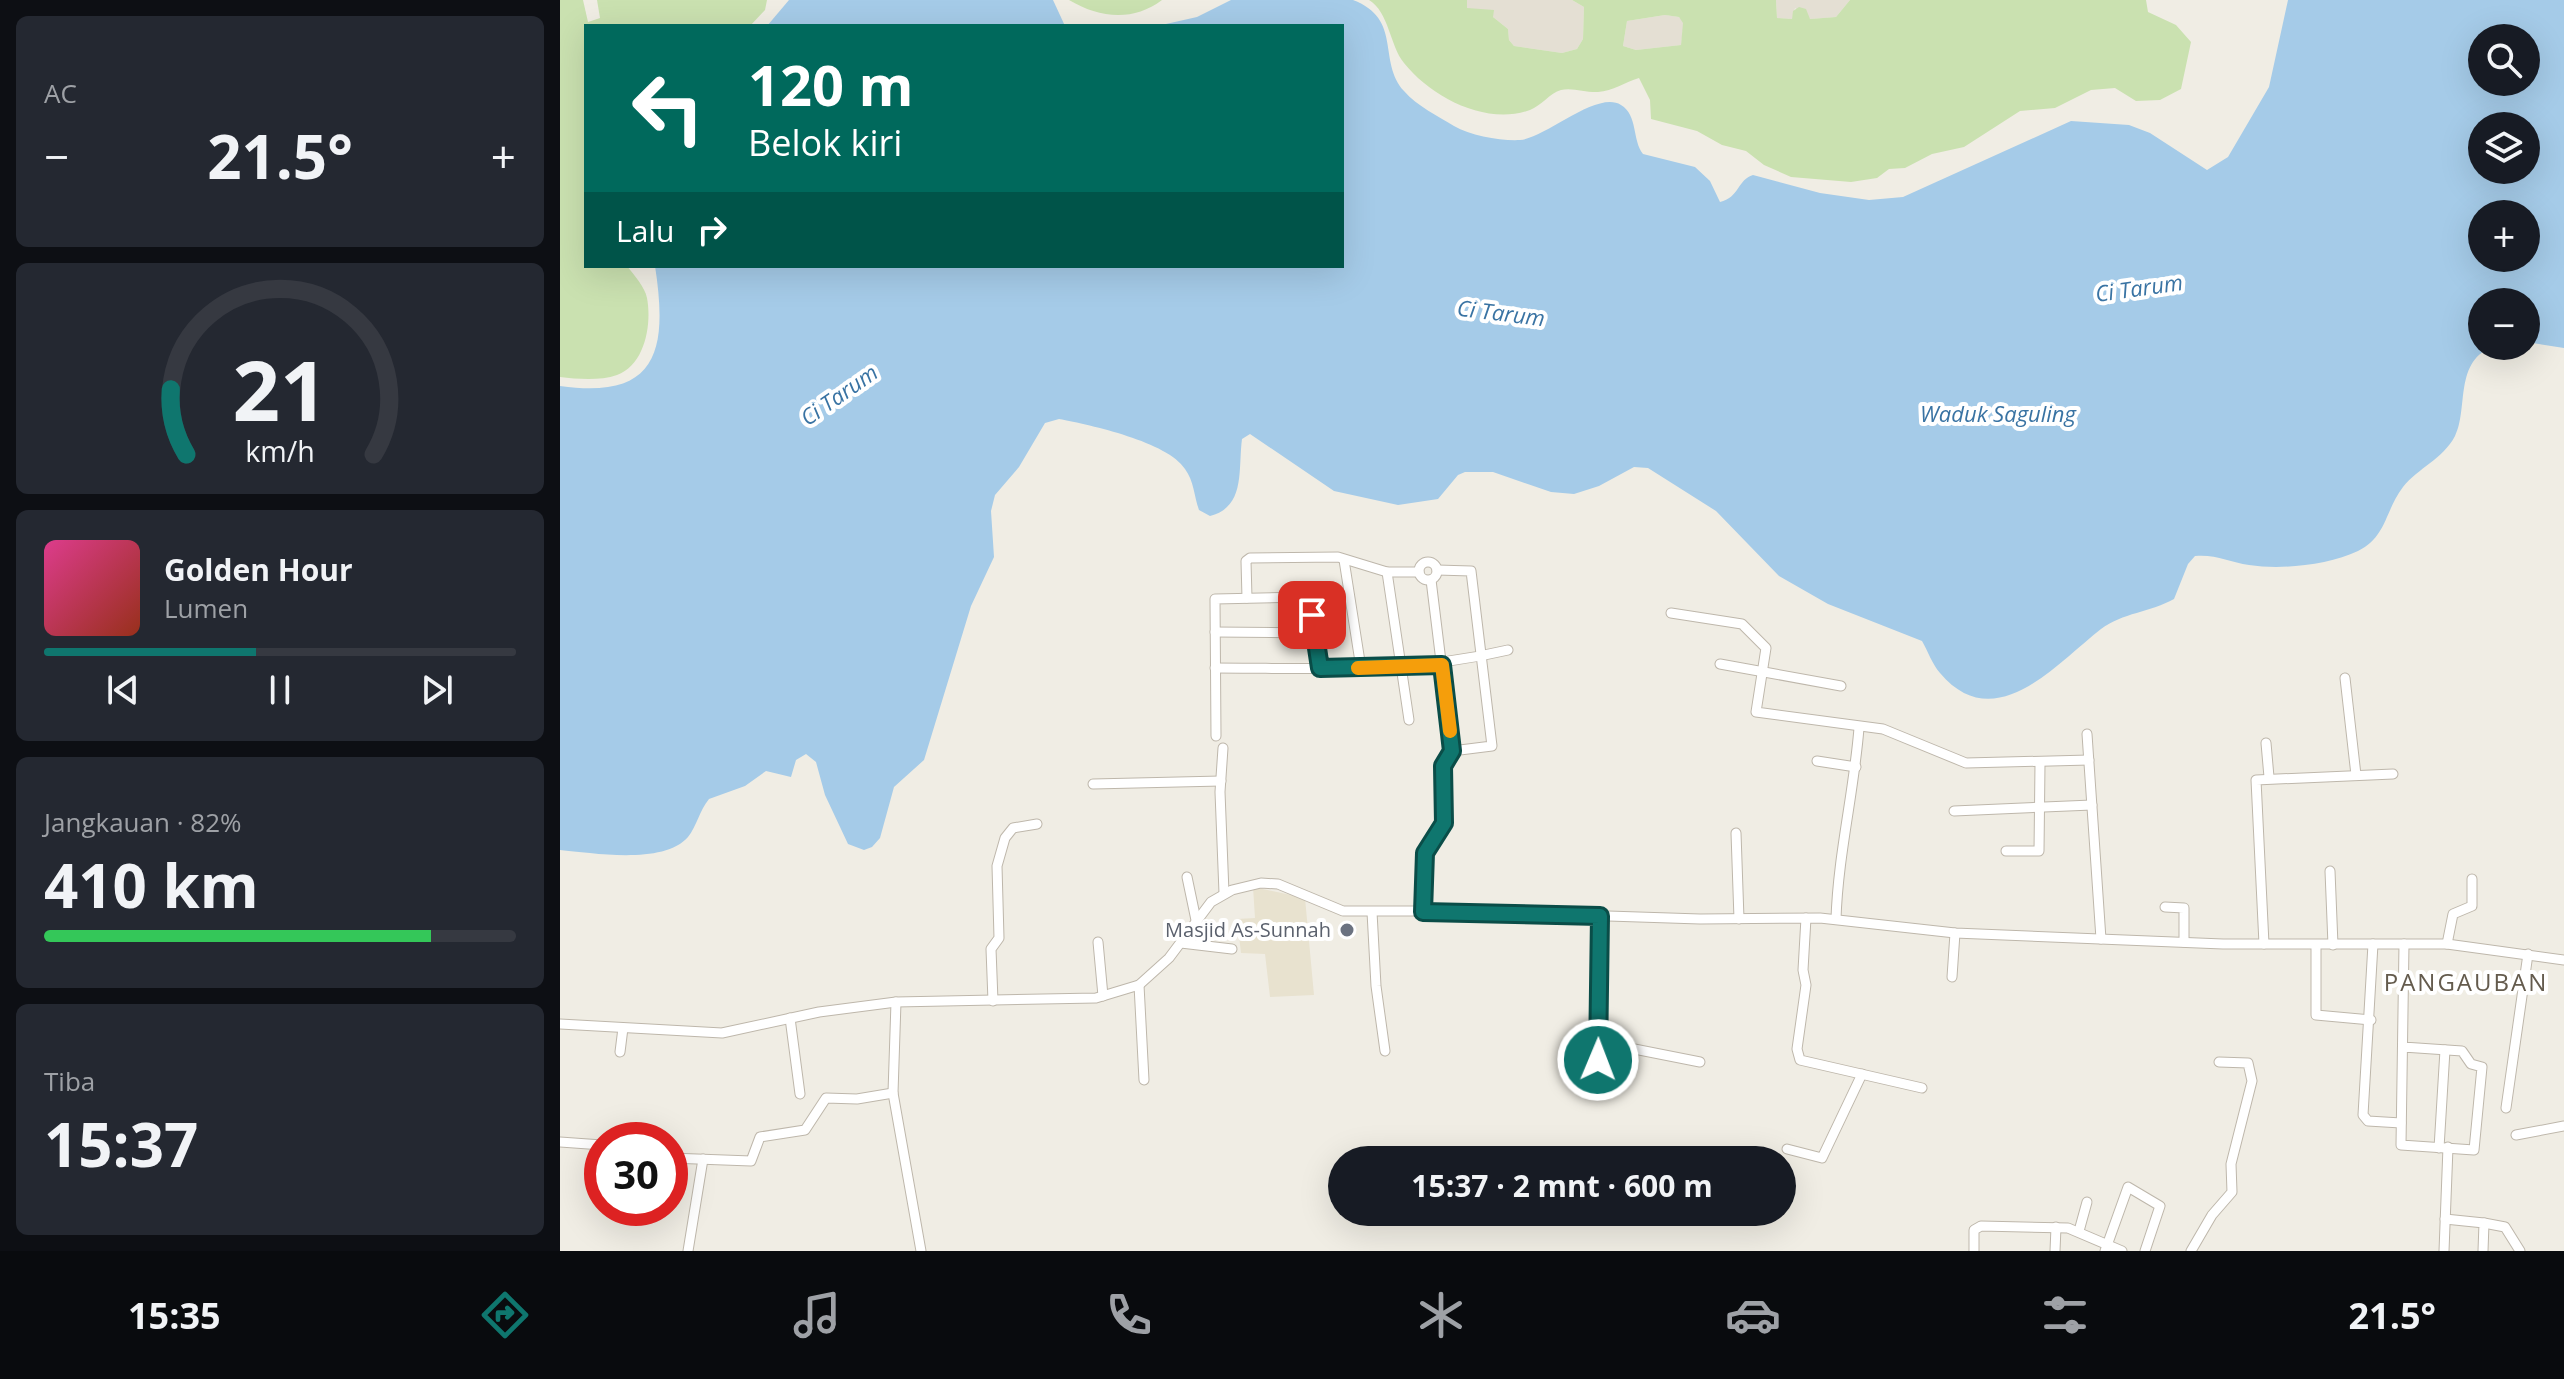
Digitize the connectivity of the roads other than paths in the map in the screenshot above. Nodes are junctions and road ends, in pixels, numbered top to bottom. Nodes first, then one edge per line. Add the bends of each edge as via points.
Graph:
1 (1344, 560) junction
2 (1437, 570) junction
3 (1387, 572) junction
4 (1419, 572) junction
5 (1431, 580) junction
6 (1349, 596) junction
7 (1310, 597) junction
8 (1247, 598) junction
9 (1671, 613) dead end
10 (1215, 632) junction
11 (1315, 633) junction
12 (1508, 650) dead end
13 (1481, 656) junction
14 (1720, 664) dead end
15 (1442, 665) junction
16 (1215, 668) junction
17 (1320, 668) junction
18 (1361, 668) junction
19 (1401, 668) junction
20 (1762, 672) junction
21 (2345, 678) dead end
22 (1841, 686) dead end
23 (1409, 720) dead end
24 (1859, 728) junction
25 (2087, 734) dead end
26 (1216, 736) dead end
27 (2266, 743) dead end
28 (1223, 748) dead end
29 (1452, 751) junction
30 (2089, 760) junction
31 (1817, 761) dead end
32 (2040, 764) junction
33 (1856, 767) junction
34 (2393, 774) dead end
35 (2356, 775) junction
36 (2269, 777) junction
37 (1221, 781) junction
38 (1093, 784) dead end
39 (2092, 805) junction
40 (2039, 808) junction
41 (1954, 811) dead end
42 (1037, 824) dead end
43 (1736, 833) dead end
44 (2006, 851) dead end
45 (2330, 871) dead end
46 (1187, 877) dead end
47 (2472, 879) dead end
48 (1224, 893) junction
49 (2165, 907) dead end
50 (1372, 912) junction
51 (1423, 912) junction
52 (1600, 916) junction
53 (1806, 918) junction
54 (1739, 919) junction
55 (1836, 919) junction
56 (1196, 920) junction
57 (1955, 933) junction
58 (2101, 939) junction
59 (1098, 942) dead end
60 (2184, 942) junction
61 (1181, 943) junction
62 (2264, 944) junction
63 (2373, 944) junction
64 (2404, 944) junction
65 (2447, 944) junction
66 (2333, 945) junction
67 (2316, 946) junction
68 (1232, 949) dead end
69 (2528, 954) junction
70 (2564, 960) edge
71 (1952, 977) dead end
72 (1139, 985) junction
73 (1103, 996) junction
74 (993, 1001) junction
75 (896, 1002) junction
76 (825, 1011) junction
77 (790, 1018) junction
78 (2371, 1020) junction
79 (825, 1023) dead end
80 (560, 1024) edge
81 (623, 1028) junction
82 (1599, 1042) junction
83 (2403, 1047) junction
84 (2445, 1050) junction
85 (1385, 1051) dead end
86 (620, 1052) dead end
87 (1700, 1062) dead end
88 (2219, 1062) dead end
89 (1862, 1074) junction
90 (1144, 1080) dead end
91 (1597, 1084) dead end
92 (1922, 1088) dead end
93 (893, 1093) junction
94 (800, 1094) dead end
95 (2506, 1108) dead end
96 (2401, 1123) junction
97 (2564, 1126) edge
98 (2516, 1135) dead end
99 (560, 1142) edge
100 (584, 1144) edge
101 (2444, 1148) junction
102 (1796, 1151) edge
103 (688, 1159) edge
104 (703, 1159) junction
105 (2087, 1202) dead end
106 (2445, 1219) junction
107 (2484, 1223) junction
108 (2056, 1227) junction
109 (2079, 1231) junction
110 (2106, 1247) edge
111 (688, 1251) edge
112 (921, 1251) edge
113 (1974, 1251) edge
114 (2055, 1251) edge
115 (2122, 1251) edge
116 (2145, 1251) edge
117 (2191, 1251) edge
118 (2444, 1251) edge
119 (2483, 1251) edge
120 (2520, 1251) edge

1 - 3 street
1 - 6 street
1 - 8 street via 1250,558
2 - 4 street via 1429,562
2 - 5 street
2 - 13 street via 1471,571
3 - 4 street
3 - 19 street
4 - 5 street
5 - 15 street
6 - 7 street
6 - 18 street
7 - 8 street
7 - 11 street
8 - 10 street via 1215,599
9 - 20 street via 1742,624 1766,648
10 - 11 street
10 - 16 street
11 - 17 street
12 - 13 street
13 - 15 street
13 - 29 street via 1492,746
14 - 20 street
15 - 19 street
15 - 29 street
16 - 17 street
16 - 26 street
17 - 18 street
18 - 19 street
19 - 23 street
20 - 22 street
20 - 24 street via 1756,712
21 - 35 street
24 - 32 street via 1886,730 1957,761
24 - 33 street
25 - 30 street
27 - 36 street
28 - 37 street
29 - 51 street via 1443,766 1444,823 1425,853
30 - 32 street
30 - 39 street
31 - 33 street
32 - 40 street
33 - 55 street via 1839,864
34 - 35 street
35 - 36 street
36 - 62 street via 2254,784
37 - 38 street
37 - 48 street
39 - 40 street
39 - 58 street
40 - 41 street
40 - 44 street via 2039,851
42 - 74 street via 1013,828 997,866 999,938 991,949
43 - 54 street
45 - 66 street
46 - 56 street
47 - 65 street via 2472,906 2453,914
48 - 50 street via 1255,883 1275,884 1333,909
48 - 56 street
49 - 60 street via 2184,908
50 - 51 street
50 - 85 street
51 - 52 street
52 - 54 street
52 - 82 street
53 - 54 street
53 - 55 street
53 - 89 street via 1799,1058
55 - 57 street
56 - 61 street
57 - 58 street
57 - 71 street
58 - 60 street
59 - 73 street
60 - 62 street
61 - 68 street
61 - 72 street
62 - 67 street
63 - 64 street
63 - 66 street
63 - 78 street
64 - 65 street
64 - 83 street
65 - 69 street
66 - 67 street
67 - 78 street via 2316,1015
69 - 70 street
69 - 95 street
72 - 73 street
72 - 90 street
73 - 74 street
74 - 75 street
75 - 76 street
75 - 93 street
76 - 77 street
76 - 79 street
77 - 81 street via 731,1032
77 - 94 street
78 - 96 street via 2363,1115 2368,1121
80 - 81 street
81 - 86 street
82 - 87 street
82 - 91 street
83 - 84 street
83 - 96 street
84 - 101 street
84 - 101 street via 2462,1051 2471,1064 2483,1068 2476,1148
88 - 117 street via 2248,1063 2252,1081 2231,1164 2232,1192
89 - 92 street
89 - 102 street via 1822,1158
93 - 104 street via 826,1098 805,1130 760,1137 753,1161
93 - 112 street
96 - 101 street via 2402,1146
97 - 98 street
99 - 100 street
101 - 106 street
103 - 104 street
104 - 111 street
105 - 109 street
106 - 107 street
106 - 118 street
107 - 119 street
107 - 120 street via 2505,1227
108 - 109 street
108 - 113 street via 1978,1227
108 - 114 street
109 - 110 street
110 - 115 street
110 - 116 street via 2128,1187 2160,1206

